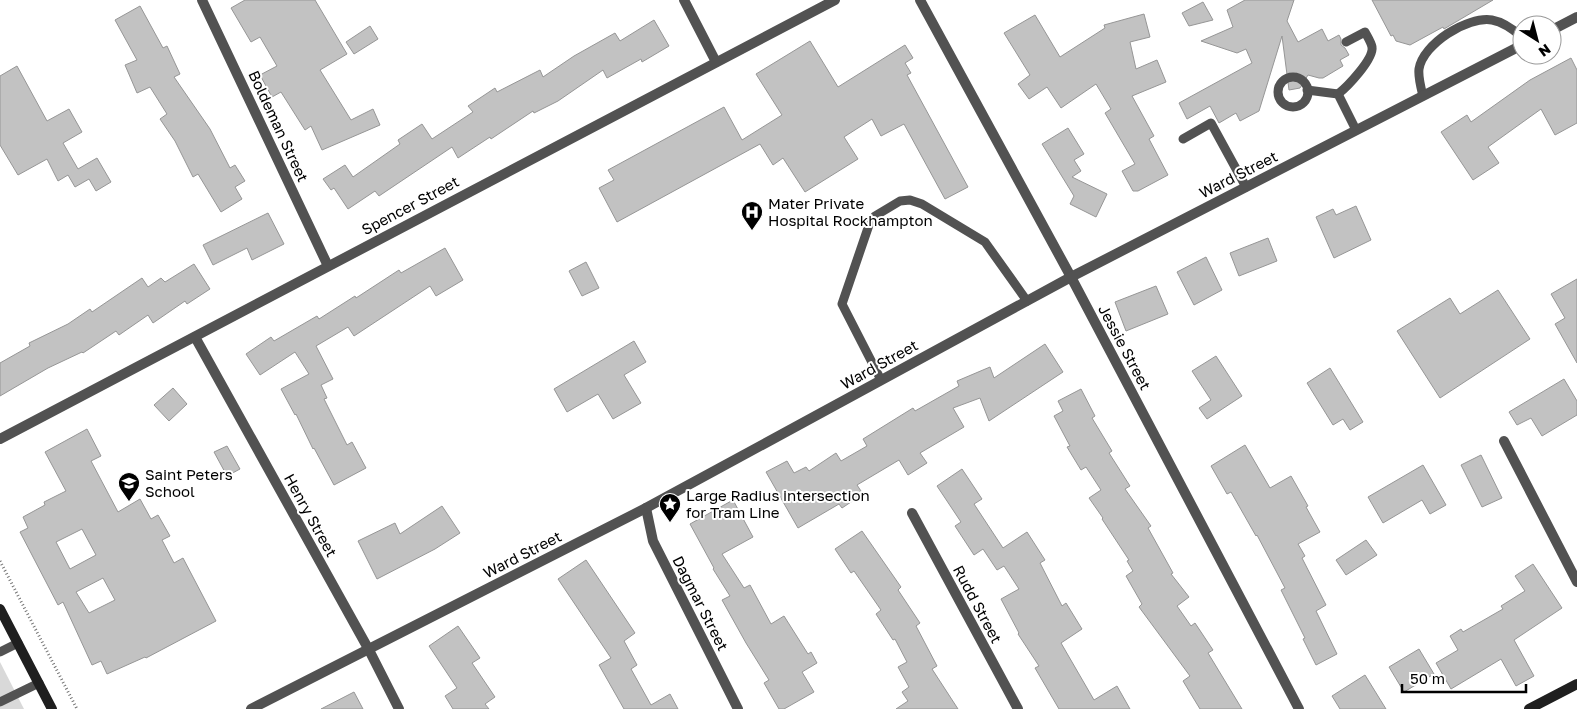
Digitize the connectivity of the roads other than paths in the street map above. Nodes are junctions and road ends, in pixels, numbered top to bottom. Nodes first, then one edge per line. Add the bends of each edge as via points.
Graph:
1 (202, 0) edge
2 (684, 0) edge
3 (835, 0) edge
4 (920, 0) edge
5 (1577, 17) edge
6 (1562, 25) edge
7 (1512, 30) edge
8 (1346, 42) dead end
9 (1512, 50) edge
10 (716, 62) junction
11 (1307, 90) dead end
12 (1338, 94) junction
13 (1422, 96) junction
14 (1356, 130) junction
15 (1183, 139) dead end
16 (1246, 187) junction
17 (328, 266) junction
18 (1071, 277) junction
19 (1027, 301) junction
20 (195, 337) junction
21 (881, 380) junction
22 (0, 439) edge
23 (1504, 441) dead end
24 (646, 508) junction
25 (912, 512) dead end
26 (1577, 582) edge
27 (0, 609) edge
28 (18, 642) junction
29 (369, 650) junction
30 (0, 652) edge
31 (38, 683) junction
32 (1577, 684) edge
33 (0, 702) edge
34 (52, 709) edge
35 (251, 709) edge
36 (399, 709) edge
37 (738, 709) edge
38 (1018, 709) edge
39 (1299, 709) edge
40 (1529, 709) edge

1 - 17 street, Boldeman Street
2 - 10 street
3 - 10 street, Spencer Street
4 - 18 street, Jessie Street
5 - 6 street
7 - 13 lane via 1502,23 1487,20 1472,22 1430,46 1418,70
8 - 12 lane via 1365,32 1372,47 1360,69
9 - 13 street, Ward Street
10 - 17 street, Spencer Street
11 - 12 lane
12 - 14 lane
13 - 14 street, Ward Street
14 - 16 street, Ward Street
15 - 16 lane via 1211,124
16 - 18 street, Ward Street
17 - 20 street, Spencer Street
18 - 19 street, Ward Street
18 - 39 street, Jessie Street
19 - 21 street, Ward Street
19 - 21 lane via 985,242 922,204 910,200 891,205 875,216 869,225 842,304
20 - 22 street, Spencer Street
20 - 29 street, Henry Street
21 - 24 street, Ward Street
23 - 26 street
24 - 29 street, Ward Street
24 - 37 street, Dagmar Street via 653,541
25 - 38 street, Rudd Street
27 - 28 street
28 - 30 lane
28 - 31 street
29 - 35 street, Ward Street
29 - 36 street, Henry Street
31 - 33 lane
31 - 34 street
32 - 40 street

